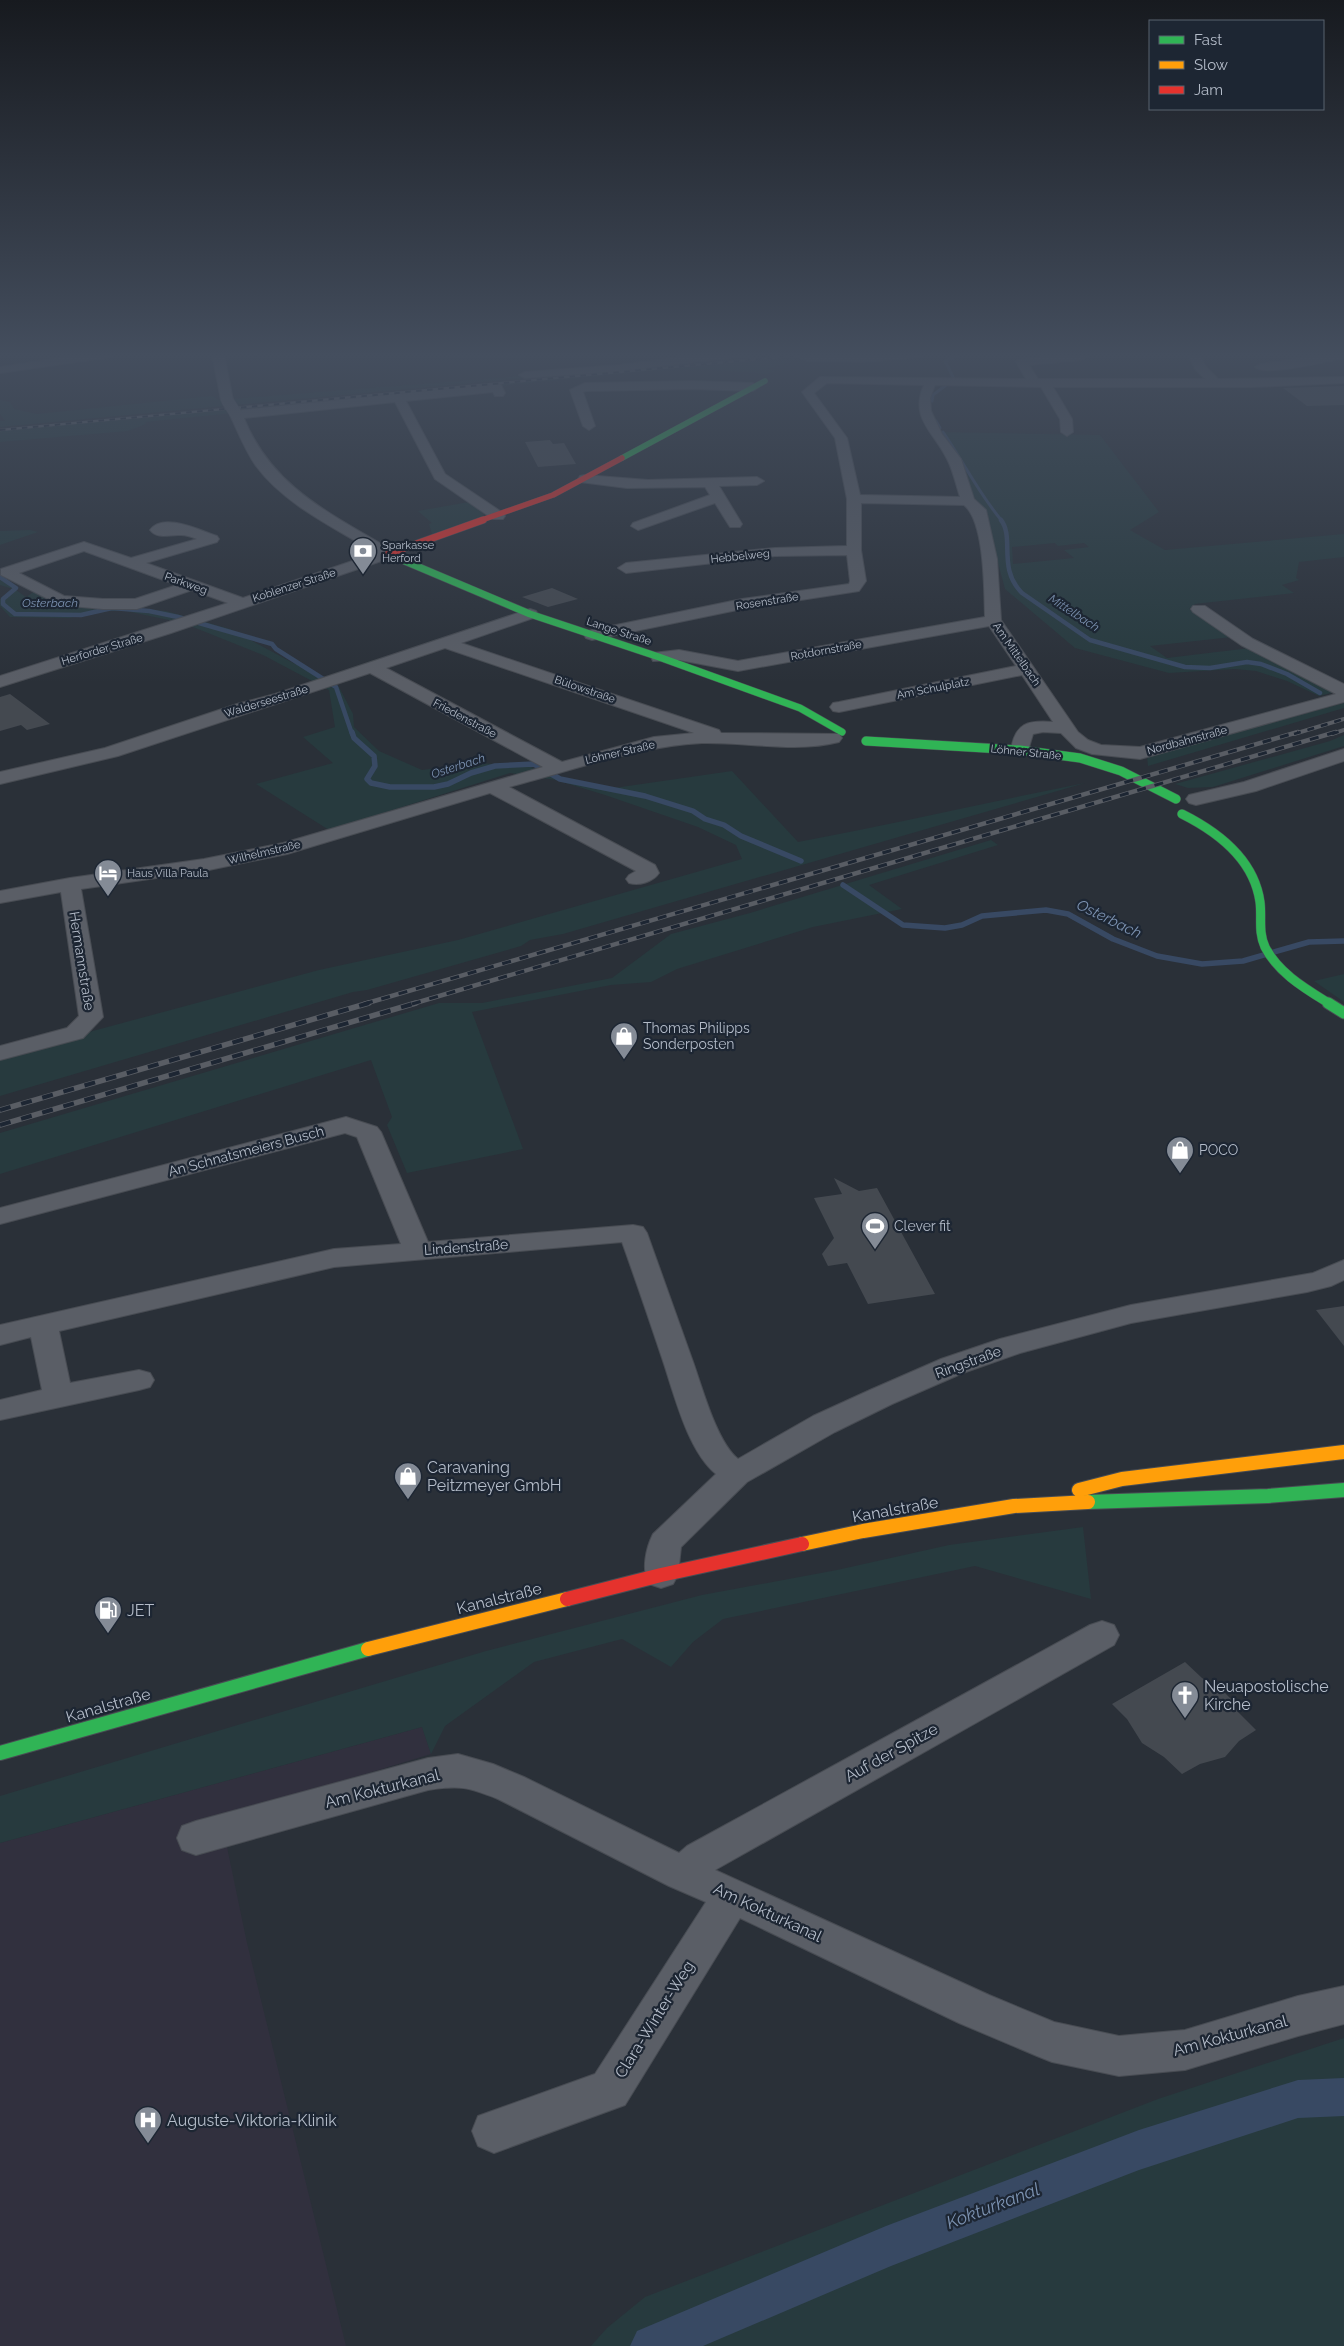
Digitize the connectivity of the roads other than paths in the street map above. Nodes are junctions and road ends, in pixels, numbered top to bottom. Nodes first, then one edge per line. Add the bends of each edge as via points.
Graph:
1 (262, 463) edge
2 (433, 463) edge
3 (614, 463) edge
4 (845, 463) edge
5 (955, 463) edge
6 (585, 479) junction
7 (757, 481) dead end
8 (710, 483) junction
9 (718, 497) junction
10 (854, 499) junction
11 (968, 501) junction
12 (498, 516) junction
13 (735, 524) dead end
14 (638, 526) dead end
15 (183, 530) dead end
16 (854, 550) junction
17 (388, 554) junction
18 (130, 563) junction
19 (626, 568) dead end
20 (192, 586) junction
21 (242, 603) junction
22 (1199, 609) dead end
23 (530, 614) junction
24 (204, 616) joint
25 (993, 620) junction
26 (592, 635) junction
27 (446, 643) junction
28 (659, 657) junction
29 (373, 668) junction
30 (1028, 669) junction
31 (0, 682) edge
32 (1344, 691) edge
33 (1344, 697) edge
34 (839, 707) dead end
35 (1066, 728) junction
36 (723, 738) junction
37 (850, 738) junction
38 (1020, 750) junction
39 (1344, 755) edge
40 (553, 769) junction
41 (0, 778) edge
42 (500, 783) junction
43 (1176, 799) junction
44 (1206, 808) junction
45 (1182, 814) junction
46 (1220, 835) junction
47 (636, 879) dead end
48 (70, 884) junction
49 (0, 897) edge
50 (1344, 1012) edge
51 (0, 1053) edge
52 (0, 1216) edge
53 (418, 1251) junction
54 (1344, 1270) edge
55 (43, 1325) junction
56 (0, 1335) edge
57 (139, 1380) dead end
58 (58, 1396) junction
59 (0, 1410) edge
60 (1344, 1452) edge
61 (736, 1474) junction
62 (1344, 1490) edge
63 (1014, 1506) junction
64 (661, 1575) junction
65 (1102, 1635) dead end
66 (0, 1754) edge
67 (196, 1838) dead end
68 (683, 1874) junction
69 (732, 1895) junction
70 (1344, 2005) edge
71 (494, 2131) dead end

1 - 17 street via 307,505
2 - 12 street via 440,476
3 - 6 street, Koblenzer Straße
4 - 10 street, Rosenstraße
5 - 11 street, Am Mittelbach
6 - 8 street via 600,482
6 - 12 street, Koblenzer Straße
7 - 8 street
8 - 9 street
9 - 13 street
9 - 14 street
10 - 11 street
10 - 16 street, Rosenstraße
11 - 25 street, Am Mittelbach via 979,510 990,559
12 - 17 street, Koblenzer Straße
15 - 18 street, Parkweg via 212,539
16 - 19 street, Hebbelweg via 775,552
16 - 26 street, Rosenstraße via 858,581 854,588 742,604
17 - 21 street, Koblenzer Straße
17 - 23 street, Lange Straße
18 - 20 street, Parkweg
18 - 20 street, Parkweg via 84,546 6,572 60,600 103,604 137,604
20 - 21 street, Parkweg
21 - 24 street, Koblenzer Straße
22 - 32 street via 1247,642
23 - 26 street, Lange Straße
23 - 27 street, Walderseestraße
24 - 31 street, Herforder Straße
25 - 28 street, Rotdornstraße via 738,666 671,653
25 - 30 street, Am Mittelbach
26 - 28 street, Lange Straße
27 - 29 street, Walderseestraße
27 - 36 street, Bülowstraße
28 - 37 street, Lange Straße via 800,708
29 - 40 street, Friedenstraße
29 - 41 street, Walderseestraße via 110,752
30 - 34 street, Am Schulplatz
30 - 35 street, Am Mittelbach
33 - 35 street, Nordbahnstraße via 1140,753 1113,753 1090,748
35 - 38 street via 1026,731 1022,735
36 - 37 street, Löhner Straße
36 - 40 street, Löhner Straße via 654,743
37 - 38 street, Löhner Straße
38 - 43 street, Löhner Straße via 1100,764 1134,776
39 - 44 street via 1249,787
40 - 42 street, Wilhelmstraße
42 - 47 street via 648,869 649,873
42 - 48 street, Wilhelmstraße via 287,848 204,865
43 - 44 street
43 - 45 street via 1169,806
44 - 45 street via 1196,815
44 - 46 street via 1220,829
45 - 46 street via 1195,818 1208,830
46 - 50 street via 1254,880 1265,948 1276,964
48 - 49 street, Wilhelmstraße
48 - 51 street, Hermannstraße via 91,1018 75,1033
52 - 53 street, An Schnatsmeiers Busch via 346,1125 368,1132
53 - 55 street, Lindenstraße via 334,1258
53 - 61 street, Lindenstraße via 633,1233 709,1443 718,1459
54 - 61 street, Ringstraße via 1321,1280 1130,1314 1010,1346 952,1366 881,1397 824,1424
55 - 56 street, Lindenstraße
55 - 58 street
57 - 58 street
58 - 59 street
60 - 63 street, Kanalstraße via 1122,1479
61 - 64 street, Ringstraße via 665,1543
62 - 63 street, Kanalstraße
63 - 64 street, Kanalstraße via 863,1531
64 - 66 street, Kanalstraße via 339,1656
65 - 68 street, Auf der Spitze via 701,1858
67 - 68 street, Am Kokturkanal via 428,1774 458,1770 511,1788
68 - 69 street, Am Kokturkanal
69 - 70 street, Am Kokturkanal via 1044,2039 1119,2056 1185,2050
69 - 71 street, Clara-Winter-Weg via 610,2090

